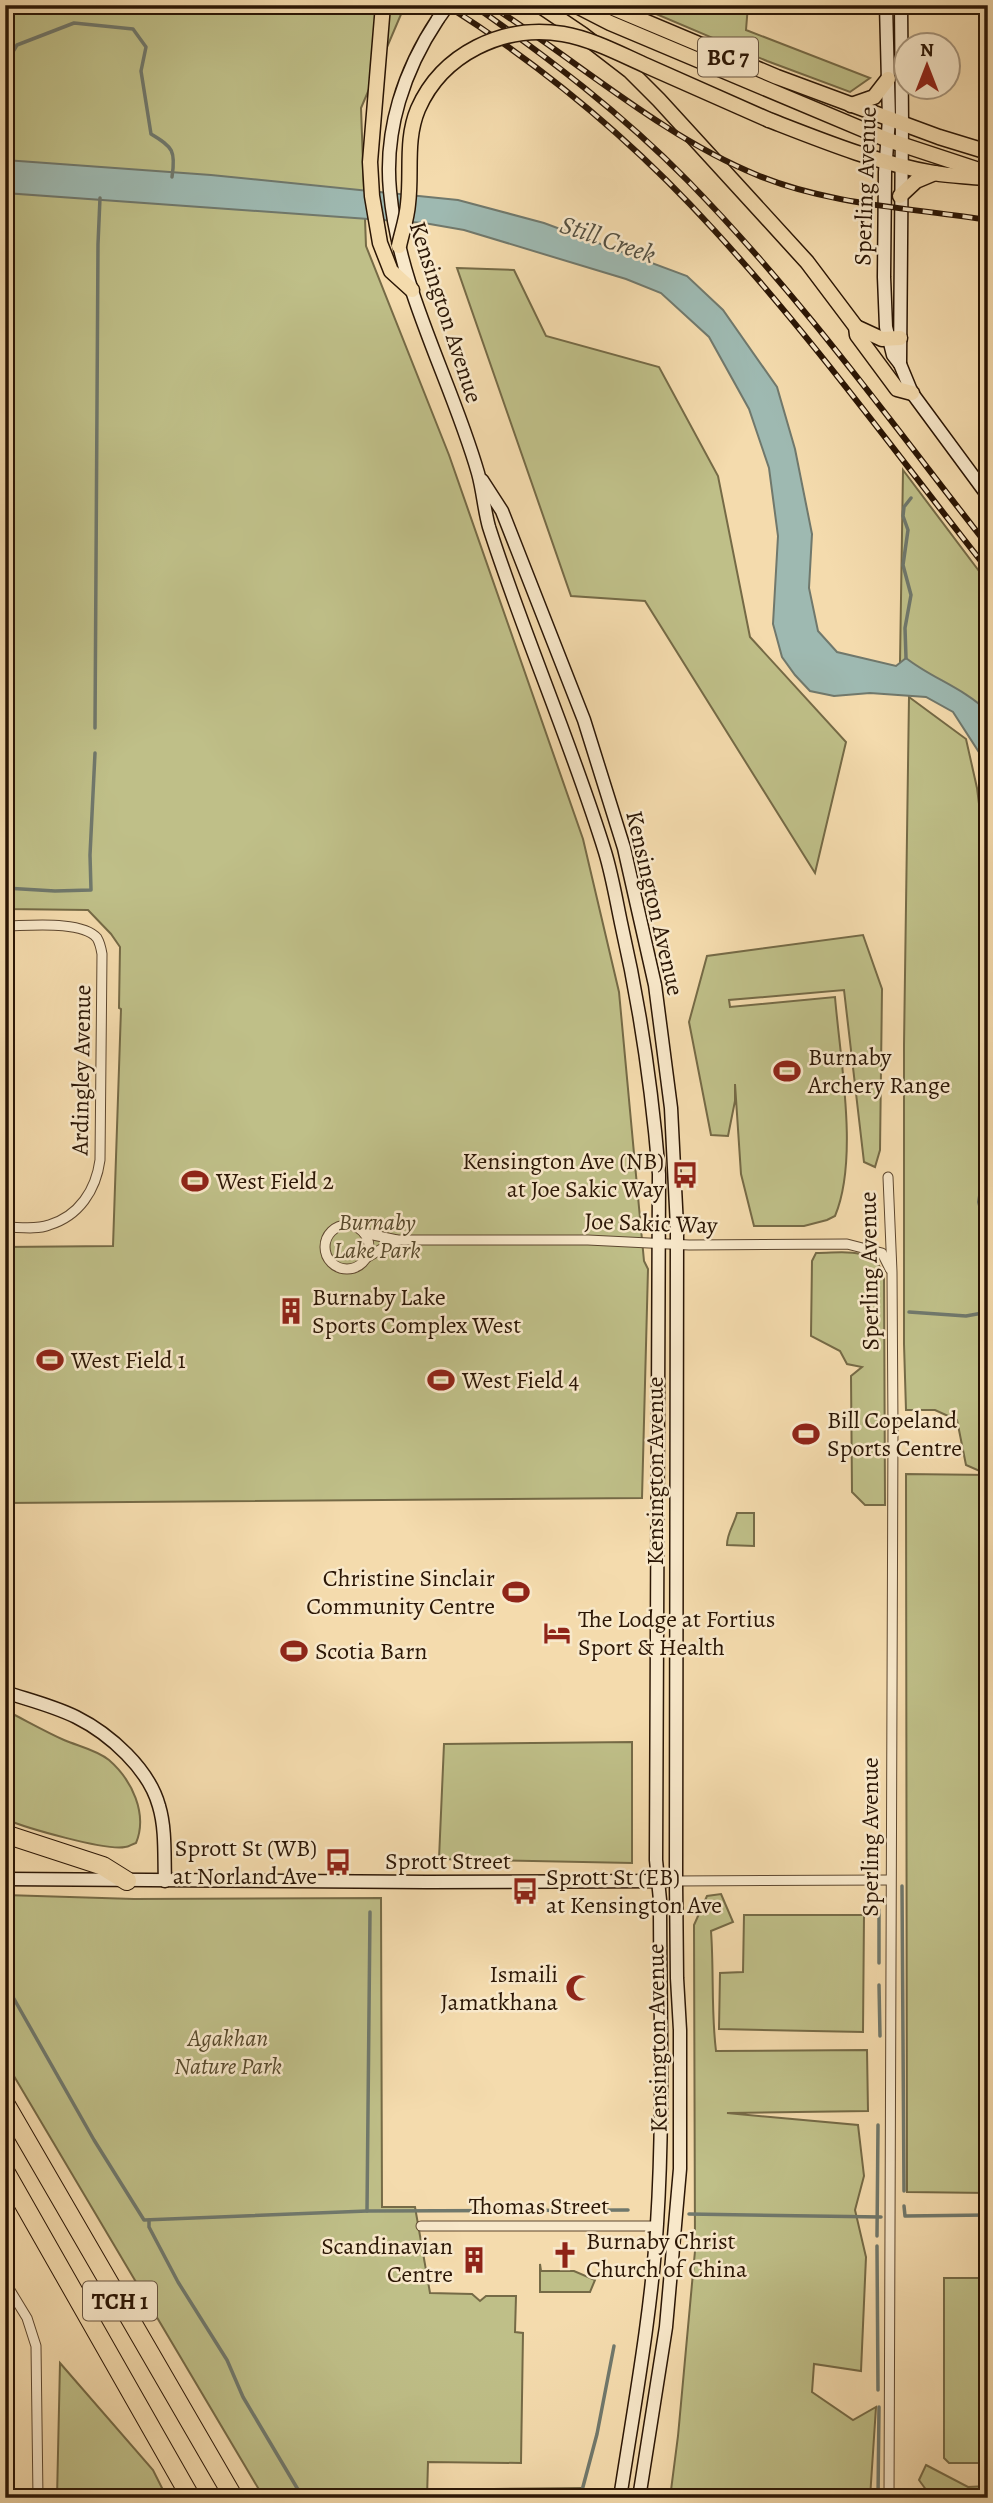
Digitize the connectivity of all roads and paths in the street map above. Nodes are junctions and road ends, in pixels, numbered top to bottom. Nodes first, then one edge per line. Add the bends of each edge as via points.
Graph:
1 (383, 5) edge
2 (448, 5) edge
3 (539, 5) edge
4 (575, 5) edge
5 (606, 5) edge
6 (886, 5) edge
7 (901, 5) edge
8 (888, 79) junction
9 (850, 105) junction
10 (896, 121) junction
11 (895, 143) junction
12 (988, 152) edge
13 (886, 160) junction
14 (901, 165) junction
15 (935, 173) junction
16 (988, 176) edge
17 (900, 196) junction
18 (399, 246) junction
19 (412, 290) junction
20 (856, 327) junction
21 (894, 338) junction
22 (912, 393) junction
23 (478, 474) junction
24 (988, 496) edge
25 (5, 926) edge
26 (888, 1177) dead end
27 (5, 1227) edge
28 (364, 1233) junction
29 (397, 1240) junction
30 (659, 1244) junction
31 (677, 1245) junction
32 (366, 1258) junction
33 (892, 1272) junction
34 (5, 1692) edge
35 (5, 1834) edge
36 (5, 1879) edge
37 (890, 1880) junction
38 (127, 1881) junction
39 (165, 1881) junction
40 (658, 1881) junction
41 (676, 1881) junction
42 (5, 2104) edge
43 (5, 2171) edge
44 (421, 2226) dead end
45 (657, 2226) junction
46 (674, 2228) junction
47 (5, 2282) edge
48 (38, 2498) edge
49 (191, 2498) edge
50 (234, 2498) edge
51 (620, 2498) edge
52 (639, 2498) edge
53 (888, 2498) edge

1 - 19 main road via 370,162 372,196 380,243 391,271
2 - 18 main road, Kensington Avenue, bridge via 411,66 396,108 389,188
3 - 20 main road via 630,71 659,100 807,262
4 - 11 main road, BC 7
5 - 9 main road, BC 7
6 - 8 main road, Sperling Avenue
7 - 10 main road, Sperling Avenue
8 - 9 main road via 874,97
8 - 10 main road, Sperling Avenue
9 - 10 main road, BC 7
10 - 11 main road, Sperling Avenue
10 - 12 main road, BC 7
11 - 13 main road, Sperling Avenue
11 - 14 main road, Sperling Avenue
11 - 16 main road, BC 7
13 - 14 main road
13 - 18 main road, bridge via 769,120 592,42 549,33 524,34 488,41 460,56 425,96 411,130 408,205
13 - 21 main road, Sperling Avenue via 884,311
14 - 15 main road
14 - 17 main road, Sperling Avenue
15 - 16 main road
15 - 17 main road via 916,181
17 - 21 main road, Sperling Avenue
18 - 19 main road, Kensington Avenue
19 - 23 main road, Kensington Avenue
20 - 21 main road via 873,336
20 - 22 main road via 857,335 897,388
21 - 22 main road, Sperling Avenue via 893,355
22 - 24 main road, Sperling Avenue
23 - 30 main road, Kensington Avenue via 488,524 609,867 632,968 652,1099
23 - 31 main road, Kensington Avenue via 502,511 579,708 624,848 655,985 675,1155
25 - 27 street, Ardingley Avenue via 85,930 97,939 102,954 100,1160 94,1186 70,1215 48,1226
26 - 33 street, Sperling Avenue
28 - 29 street, Joe Sakic Way
28 - 32 street via 369,1246
28 - 32 street, Joe Sakic Way via 356,1226 341,1226 330,1234 325,1247 330,1261 343,1268 356,1267
29 - 30 street, Joe Sakic Way
29 - 32 street, Joe Sakic Way
30 - 31 street, Joe Sakic Way
30 - 40 main road, Kensington Avenue
31 - 33 street, Joe Sakic Way via 847,1244 881,1253
31 - 41 main road, Kensington Avenue
33 - 37 street, Sperling Avenue
34 - 39 main road via 91,1726 145,1776 162,1818
35 - 38 highway via 103,1866
36 - 38 main road, Sprott Street
37 - 41 street, Sprott Street
37 - 53 street, Sperling Avenue
38 - 39 main road, Sprott Street
39 - 40 main road, Sprott Street
40 - 41 main road, Sprott Street
40 - 45 main road, Kensington Avenue
41 - 46 main road, Kensington Avenue via 680,2169
42 - 50 highway, TCH 1
43 - 49 highway, TCH 1
44 - 45 street, Thomas Street
45 - 46 main road
45 - 51 main road, Kensington Avenue via 647,2333
46 - 52 main road, Kensington Avenue via 666,2327
47 - 48 street via 27,2318 36,2346

